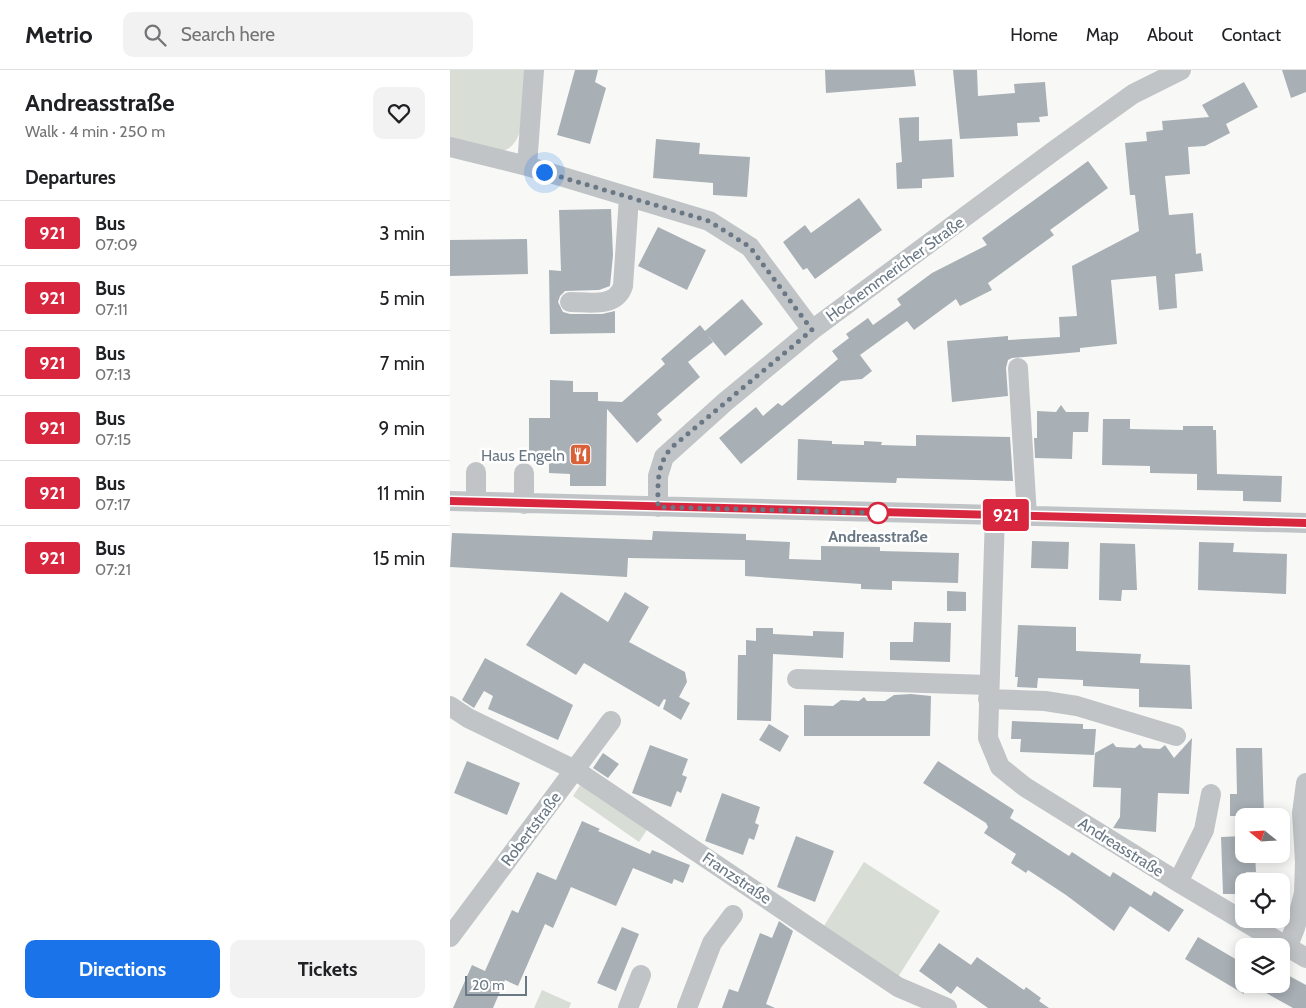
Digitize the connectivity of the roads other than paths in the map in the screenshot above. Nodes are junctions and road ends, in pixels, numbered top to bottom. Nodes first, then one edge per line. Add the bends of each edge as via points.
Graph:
1 (534, 70) edge
2 (1181, 70) edge
3 (450, 147) edge
4 (527, 166) junction
5 (629, 197) junction
6 (570, 302) dead end
7 (812, 330) junction
8 (1018, 368) dead end
9 (476, 472) dead end
10 (524, 473) dead end
11 (450, 501) edge
12 (476, 502) junction
13 (524, 504) junction
14 (658, 507) junction
15 (995, 515) junction
16 (1027, 516) junction
17 (1306, 522) edge
18 (797, 679) dead end
19 (989, 692) junction
20 (450, 706) edge
21 (611, 721) dead end
22 (1176, 736) dead end
23 (576, 770) junction
24 (1306, 783) edge
25 (1211, 794) dead end
26 (1178, 882) junction
27 (733, 915) dead end
28 (450, 937) edge
29 (1270, 938) edge
30 (1290, 941) edge
31 (1290, 950) edge
32 (1306, 958) edge
33 (641, 975) dead end
34 (628, 1008) edge
35 (687, 1008) edge
36 (948, 1008) edge

1 - 4 street
2 - 7 street, Hochemmericher Straße via 1132,94
3 - 4 street
4 - 5 street
5 - 6 street via 620,295 613,301
5 - 7 street via 709,221 750,247
7 - 14 street, Hochemmericher Straße via 671,448 659,468
8 - 16 street
9 - 12 street
10 - 13 street
11 - 12 street
12 - 13 street
13 - 14 street
14 - 15 street
15 - 16 street
15 - 19 street, Andreasstraße
16 - 17 street
18 - 19 street
19 - 22 street via 1077,706
19 - 26 street, Andreasstraße via 988,738 1000,767 1025,787
20 - 23 street, Franzstraße via 468,718
21 - 23 street, Robertstraße
23 - 28 street, Robertstraße
23 - 36 street, Franzstraße via 898,987
24 - 30 street via 1302,813 1304,893
25 - 26 street, Andreasstraße via 1204,830
26 - 29 street, Andreasstraße
27 - 35 street, Franzstraße via 712,943
31 - 32 street, Andreasstraße
33 - 34 street

